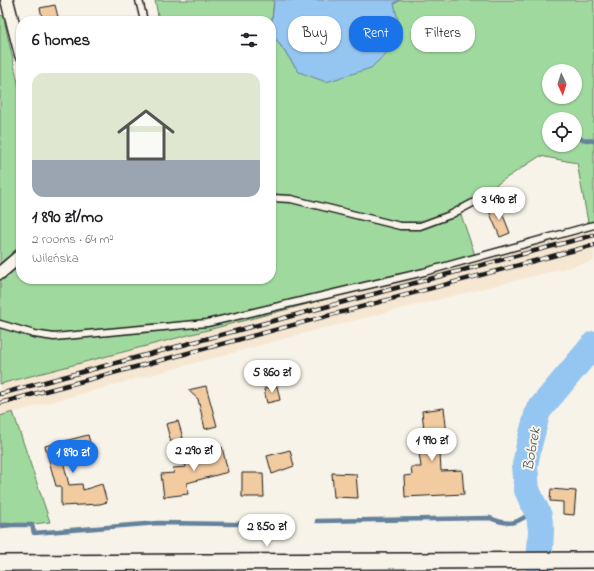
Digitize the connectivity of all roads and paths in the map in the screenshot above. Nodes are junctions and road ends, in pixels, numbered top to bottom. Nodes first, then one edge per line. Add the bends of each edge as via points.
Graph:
1 (7, 0) edge
2 (139, 0) edge
3 (143, 16) edge
4 (16, 35) edge
5 (488, 195) dead end
6 (276, 198) edge
7 (594, 225) edge
8 (16, 259) edge
9 (0, 271) edge
10 (0, 324) edge
11 (594, 560) edge
12 (0, 563) edge
13 (169, 566) edge

1 - 4 street
2 - 3 lane
5 - 6 lane via 450,215 420,226 400,226 291,199
7 - 10 lane via 424,272 208,323 54,337
8 - 9 street
11 - 13 street
12 - 13 street

